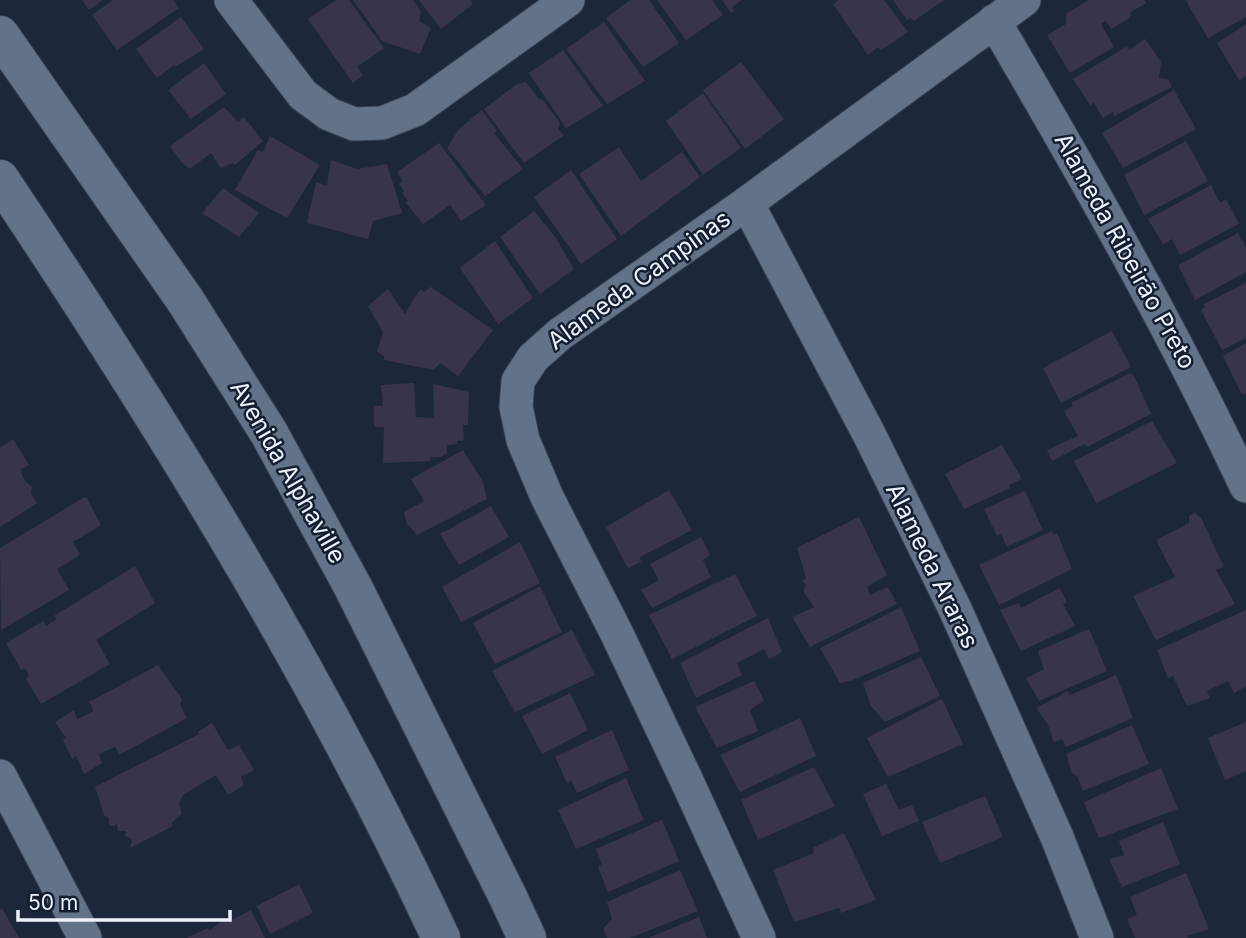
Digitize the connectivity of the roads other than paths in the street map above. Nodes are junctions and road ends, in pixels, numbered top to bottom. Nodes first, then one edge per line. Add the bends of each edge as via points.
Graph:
1 (231, 0) edge
2 (568, 0) edge
3 (1024, 0) edge
4 (994, 21) junction
5 (0, 35) edge
6 (0, 179) edge
7 (747, 203) junction
8 (1246, 486) edge
9 (0, 776) edge
10 (85, 938) edge
11 (441, 938) edge
12 (527, 938) edge
13 (759, 938) edge
14 (1097, 938) edge

1 - 2 street via 303,95 329,114 354,124 382,123 415,110
3 - 4 street, Alameda Campinas
4 - 7 street, Alameda Campinas
4 - 8 street, Alameda Ribeirão Preto via 1202,392
5 - 12 main road, Avenida Alphaville via 185,300 269,433 353,587
6 - 11 main road via 101,330 308,674
7 - 13 street, Alameda Campinas via 560,334 533,358 518,381 516,407 523,440 547,497 616,632
7 - 14 street, Alameda Araras via 956,609
9 - 10 street

